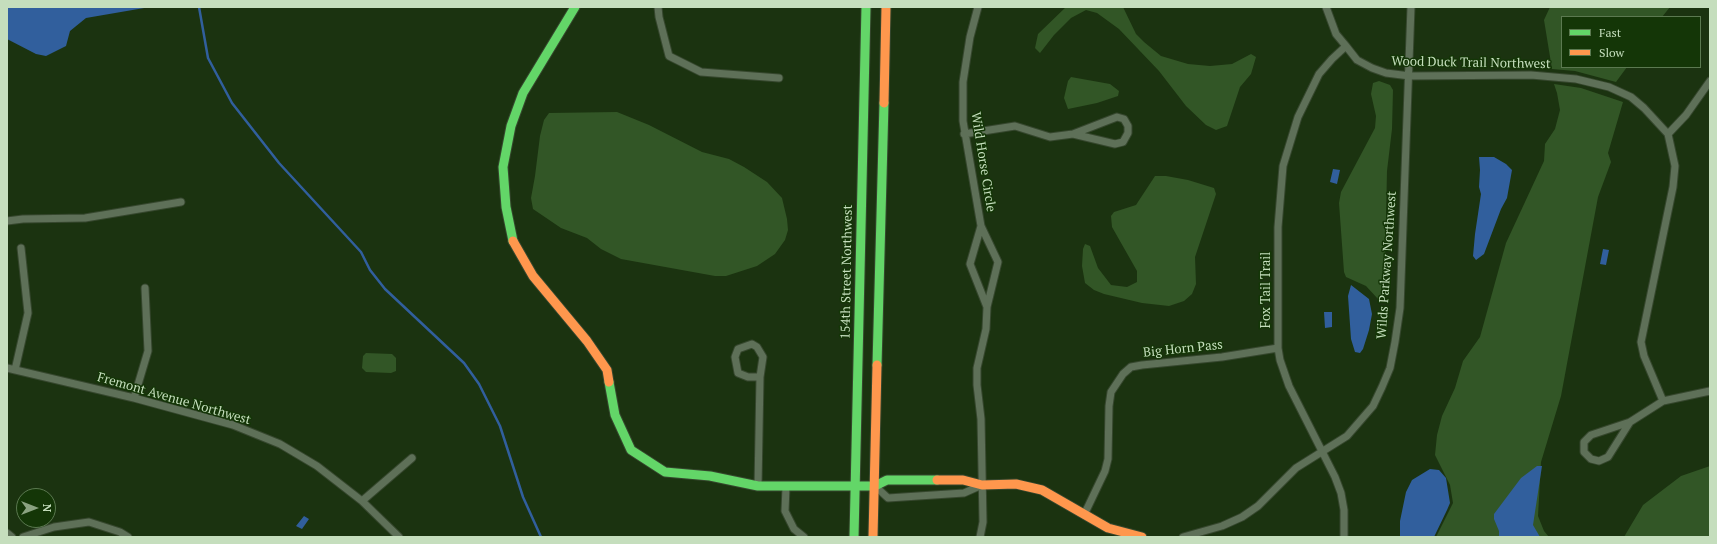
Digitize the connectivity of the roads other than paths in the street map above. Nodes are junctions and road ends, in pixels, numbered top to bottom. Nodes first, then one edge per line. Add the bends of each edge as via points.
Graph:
1 (575, 7) edge
2 (658, 7) edge
3 (866, 7) edge
4 (886, 7) edge
5 (978, 7) edge
6 (1326, 7) edge
7 (1411, 7) edge
8 (1346, 46) junction
9 (1410, 76) junction
10 (779, 78) dead end
11 (1710, 81) edge
12 (964, 134) junction
13 (1074, 134) junction
14 (1668, 134) junction
15 (181, 202) dead end
16 (7, 221) edge
17 (982, 226) junction
18 (21, 248) dead end
19 (145, 288) dead end
20 (987, 306) junction
21 (1278, 348) junction
22 (7, 368) edge
23 (16, 370) junction
24 (760, 377) junction
25 (1710, 391) edge
26 (134, 398) junction
27 (1663, 400) junction
28 (1630, 422) junction
29 (1323, 452) junction
30 (412, 458) dead end
31 (982, 485) junction
32 (758, 486) junction
33 (875, 486) junction
34 (786, 487) junction
35 (855, 487) junction
36 (362, 501) junction
37 (1084, 514) junction
38 (7, 533) edge
39 (12, 537) edge
40 (23, 537) edge
41 (128, 537) edge
42 (399, 537) edge
43 (804, 537) edge
44 (854, 537) edge
45 (874, 537) edge
46 (980, 537) edge
47 (1142, 537) edge
48 (1183, 537) edge
49 (1344, 537) edge

1 - 32 street via 523,94 511,126 503,167 506,207 514,243 533,276 587,341 607,370 615,415 631,450 665,472 710,476
2 - 10 street via 669,56 701,72
3 - 35 street, 154th Street Northwest
4 - 33 street
5 - 12 street, Wild Horse Circle via 962,82
6 - 8 street, Wood Duck Trail Northwest via 1336,34
7 - 9 street, Wilds Parkway Northwest
8 - 9 street, Wood Duck Trail Northwest via 1358,60 1372,68 1386,73
8 - 21 street, Fox Tail Trail via 1319,74 1308,94 1289,142 1283,166 1278,227
9 - 14 street, Wood Duck Trail Northwest via 1531,75 1576,79 1609,87 1631,97
9 - 29 street, Wilds Parkway Northwest via 1400,301 1390,368 1373,406 1347,436
11 - 14 street via 1686,115
12 - 13 street via 1015,126 1050,137
12 - 17 street, Wild Horse Circle
13 - 13 street via 1115,144 1123,142 1128,133 1128,126 1124,120 1116,117
14 - 27 street via 1675,166 1673,187 1641,342 1644,356
15 - 16 street via 85,218
17 - 20 street, Wild Horse Circle via 998,262
17 - 20 street, Wild Horse Circle via 970,264
18 - 23 street via 28,313
19 - 26 street via 148,351
20 - 31 street, Wild Horse Circle via 986,329 977,368 982,419
21 - 29 street, Fox Tail Trail via 1283,373
21 - 37 street, Big Horn Pass via 1131,367 1111,392 1108,459 1105,471
22 - 23 street, Fremont Avenue Northwest
23 - 26 street, Fremont Avenue Northwest
24 - 24 street via 763,357 758,346 752,344 738,349 738,372 748,377
24 - 32 street
25 - 27 street
26 - 36 street, Fremont Avenue Northwest via 233,425 280,444 317,466
27 - 28 street
28 - 28 street via 1608,457 1599,461 1591,459 1584,452 1584,442 1591,435
29 - 48 street, Wilds Parkway Northwest via 1296,468 1258,506 1242,517 1202,533
29 - 49 street, Fox Tail Trail via 1341,493
30 - 36 street
31 - 33 street via 963,480 887,480
31 - 33 street via 964,493 888,498
31 - 37 street via 1016,484 1042,490
31 - 46 street, Wild Horse Circle via 983,522
32 - 34 street
33 - 35 street
33 - 45 street
34 - 35 street
34 - 43 street via 785,511 794,529
35 - 44 street, 154th Street Northwest
36 - 42 street, Fremont Avenue Northwest
37 - 47 street via 1108,528
38 - 39 street
40 - 41 street via 54,527 89,522

